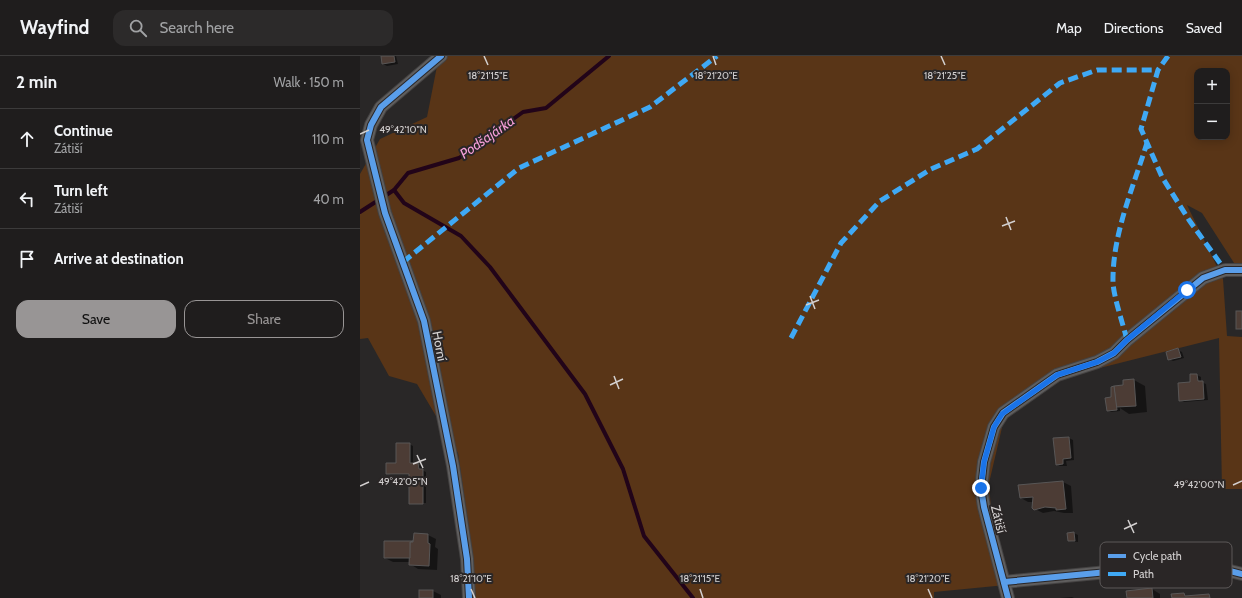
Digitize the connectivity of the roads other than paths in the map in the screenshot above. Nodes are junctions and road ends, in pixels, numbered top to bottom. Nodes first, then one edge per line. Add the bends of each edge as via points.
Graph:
1 (441, 56) edge
2 (1242, 270) edge
3 (1232, 572) edge
4 (1100, 573) edge
5 (1242, 574) edge
6 (1004, 582) junction
7 (469, 598) edge
8 (1008, 598) edge

1 - 7 street, Horní via 380,107 367,140 385,213 424,321 453,466 467,559
2 - 6 street, Zátiší via 1225,270 1203,278 1114,353 1097,362 1057,375 1002,414 994,427 986,455 981,488
3 - 5 street
4 - 6 street
6 - 8 street, Zátiší

